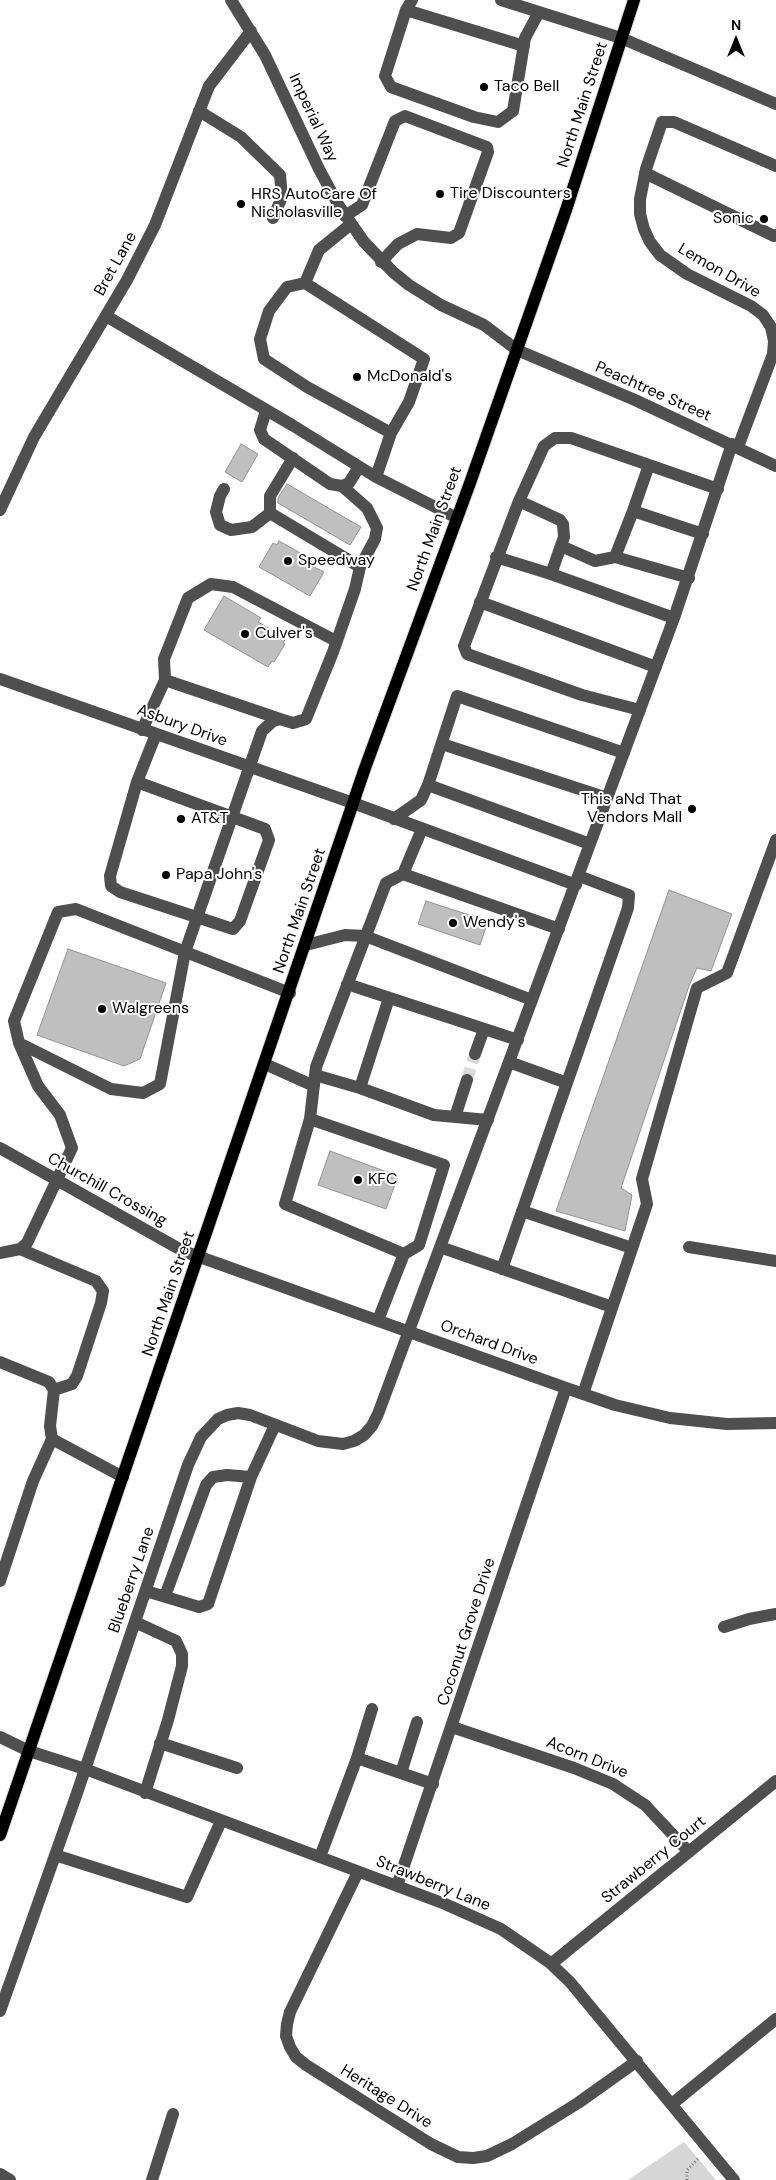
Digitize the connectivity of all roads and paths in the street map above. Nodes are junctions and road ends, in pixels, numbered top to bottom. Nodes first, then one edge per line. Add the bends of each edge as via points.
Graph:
1 (231, 0) edge
2 (501, 0) edge
3 (634, 0) edge
4 (409, 5) edge
5 (242, 6) edge
6 (538, 8) edge
7 (251, 31) junction
8 (621, 38) junction
9 (524, 46) junction
10 (776, 104) edge
11 (198, 111) junction
12 (776, 166) edge
13 (645, 173) junction
14 (273, 218) dead end
15 (348, 220) junction
16 (776, 235) edge
17 (381, 262) junction
18 (305, 283) junction
19 (106, 316) junction
20 (775, 341) edge
21 (517, 350) junction
22 (266, 411) junction
23 (391, 433) junction
24 (735, 445) junction
25 (293, 458) junction
26 (650, 465) junction
27 (776, 466) edge
28 (359, 467) junction
29 (376, 477) junction
30 (342, 486) junction
31 (224, 489) dead end
32 (718, 489) junction
33 (519, 501) junction
34 (0, 510) edge
35 (633, 511) junction
36 (270, 512) junction
37 (457, 518) junction
38 (703, 534) junction
39 (561, 546) junction
40 (496, 557) junction
41 (615, 557) junction
42 (360, 567) junction
43 (551, 574) junction
44 (689, 578) junction
45 (480, 602) junction
46 (674, 618) junction
47 (336, 641) junction
48 (656, 667) junction
49 (0, 679) edge
50 (165, 680) junction
51 (640, 710) junction
52 (280, 719) junction
53 (142, 730) junction
54 (156, 734) junction
55 (442, 744) junction
56 (624, 753) junction
57 (249, 768) junction
58 (137, 782) junction
59 (428, 785) junction
60 (607, 798) junction
61 (353, 803) junction
62 (232, 816) junction
63 (394, 819) junction
64 (422, 829) junction
65 (776, 840) edge
66 (590, 844) junction
67 (403, 874) junction
68 (578, 880) junction
69 (198, 916) junction
70 (559, 929) junction
71 (365, 936) junction
72 (306, 945) junction
73 (185, 952) junction
74 (347, 984) junction
75 (290, 993) junction
76 (389, 998) junction
77 (532, 1000) junction
78 (484, 1029) junction
79 (518, 1040) junction
80 (19, 1044) junction
81 (475, 1054) tunnel mouth
82 (509, 1062) junction
83 (265, 1064) junction
84 (315, 1080) junction
85 (467, 1080) tunnel mouth
86 (567, 1083) junction
87 (360, 1088) junction
88 (455, 1117) junction
89 (310, 1119) junction
90 (488, 1120) junction
91 (0, 1148) edge
92 (55, 1180) junction
93 (522, 1211) junction
94 (689, 1247) dead end
95 (440, 1248) junction
96 (632, 1248) junction
97 (20, 1249) junction
98 (0, 1253) edge
99 (404, 1254) junction
100 (199, 1256) junction
101 (776, 1260) edge
102 (502, 1269) junction
103 (612, 1307) junction
104 (378, 1320) junction
105 (409, 1331) junction
106 (0, 1362) edge
107 (566, 1388) junction
108 (54, 1390) junction
109 (583, 1394) junction
110 (776, 1423) edge
111 (275, 1425) junction
112 (52, 1439) junction
113 (123, 1477) junction
114 (251, 1478) junction
115 (0, 1581) edge
116 (146, 1590) junction
117 (166, 1596) junction
118 (776, 1614) edge
119 (135, 1622) junction
120 (724, 1626) dead end
121 (372, 1709) dead end
122 (417, 1722) dead end
123 (452, 1727) junction
124 (0, 1737) edge
125 (160, 1743) junction
126 (29, 1751) junction
127 (356, 1758) junction
128 (237, 1768) dead end
129 (84, 1769) junction
130 (401, 1773) junction
131 (776, 1780) edge
132 (433, 1784) junction
133 (145, 1793) junction
134 (220, 1821) junction
135 (0, 1835) edge
136 (689, 1852) junction
137 (55, 1855) junction
138 (320, 1857) junction
139 (358, 1872) junction
140 (397, 1886) junction
141 (551, 1964) junction
142 (0, 2011) edge
143 (776, 2019) edge
144 (637, 2061) junction
145 (672, 2104) junction
146 (173, 2114) dead end
147 (709, 2149) junction
148 (0, 2174) edge
149 (10, 2180) edge
150 (152, 2180) edge
151 (687, 2180) edge
152 (734, 2180) edge

1 - 5 street, Imperial Way
2 - 6 street
3 - 8 main road, North Main Street
4 - 9 street
4 - 9 street via 385,76 392,87 474,117 498,122 513,111
5 - 7 street, Imperial Way
6 - 8 street
6 - 9 street
7 - 11 street, Bret Lane via 209,86
7 - 15 street, Imperial Way via 319,169
8 - 10 street
8 - 21 main road, North Main Street
11 - 14 street via 241,137 280,175 282,197
11 - 19 street, Bret Lane via 156,225
12 - 13 street, Lemon Drive via 674,122 662,122
13 - 16 street
13 - 20 street, Lemon Drive via 640,214 650,242 660,255 687,274 751,306 763,315
15 - 17 street, Imperial Way
15 - 17 street via 362,205 395,121 405,116 487,147 460,233 451,238 417,234 398,244
15 - 18 street via 319,250
17 - 21 street, Imperial Way via 409,285 441,305 484,325
18 - 23 street via 424,359 409,402
18 - 23 street via 287,287 269,310 260,339 264,359 307,387
19 - 22 street
19 - 34 street, Bret Lane via 34,437
20 - 24 street, Lemon Drive via 770,367
21 - 24 street, Peachtree Street
21 - 37 main road, North Main Street
22 - 25 street via 260,433
22 - 28 street
23 - 29 street
24 - 27 street, Peachtree Street
24 - 32 street, Lemon Drive
25 - 30 street via 330,484
25 - 36 street via 270,496
26 - 32 street
26 - 33 street via 571,438 555,438 544,446
26 - 35 street
28 - 29 street
28 - 30 street via 353,479
29 - 37 street
30 - 42 street via 368,508 377,528
31 - 36 street via 216,512 220,525 231,530 252,526
32 - 38 street, Lemon Drive
33 - 39 street via 560,520 564,537
33 - 40 street
35 - 38 street
35 - 41 street
36 - 42 street
37 - 61 main road, North Main Street
38 - 44 street, Lemon Drive
39 - 41 street via 595,561
39 - 43 street
40 - 43 street
40 - 45 street
41 - 44 street
42 - 47 street
43 - 46 street
44 - 46 street, Lemon Drive
45 - 48 street
45 - 51 street via 464,646 467,654 582,695
46 - 48 street, Lemon Drive
47 - 50 street via 233,587 212,584 188,598 164,659
47 - 52 street via 306,719 293,722
48 - 51 street, Lemon Drive
49 - 53 street, Asbury Drive
50 - 52 street
50 - 53 street
51 - 56 street, Lemon Drive
52 - 57 street via 262,731
53 - 54 street, Asbury Drive
54 - 57 street, Asbury Drive
54 - 58 street
55 - 56 street via 457,696
55 - 59 street
55 - 60 street
56 - 60 street, Lemon Drive
57 - 61 street, Asbury Drive
57 - 62 street
58 - 62 street
58 - 69 street via 110,876 111,886 120,892
59 - 63 street via 421,800
59 - 66 street
60 - 66 street, Lemon Drive
61 - 63 street, Asbury Drive
61 - 72 main road, North Main Street
62 - 69 street
62 - 69 street via 265,829 269,840 240,921 234,929
63 - 64 street, Asbury Drive
64 - 67 street
64 - 68 street, Asbury Drive
65 - 96 street via 727,973 697,988 642,1178 647,1204
66 - 68 street, Lemon Drive
67 - 70 street
67 - 71 street via 386,883
68 - 70 street, Blueberry Lane
68 - 86 street, Asbury Drive via 629,895 628,908
69 - 73 street
70 - 77 street, Blueberry Lane
71 - 72 street via 346,935
71 - 74 street
71 - 77 street
72 - 75 main road, North Main Street
73 - 75 street
73 - 80 street via 76,909 58,912 14,1021
73 - 80 street via 160,1084 143,1093 111,1089
74 - 76 street
74 - 84 street via 316,1067
75 - 83 main road, North Main Street
76 - 78 street
76 - 87 street
77 - 79 street, Blueberry Lane
78 - 79 street
78 - 81 street
79 - 82 street, Blueberry Lane
80 - 92 street via 38,1086 60,1115 72,1148
82 - 86 street
82 - 90 street, Blueberry Lane
83 - 84 street
83 - 100 main road, North Main Street
84 - 87 street
84 - 89 street
85 - 88 street
86 - 93 street
87 - 88 street via 434,1115
88 - 90 street
89 - 99 street via 285,1204
89 - 99 street via 444,1165 419,1246
90 - 95 street, Blueberry Lane
91 - 92 street, Churchill Crossing
92 - 97 street via 27,1243
92 - 100 street, Churchill Crossing via 183,1251
93 - 96 street
93 - 102 street
94 - 101 street
95 - 102 street
95 - 105 street, Blueberry Lane
96 - 103 street
97 - 98 street
97 - 108 street via 96,1281 103,1291 78,1376 72,1384
99 - 104 street
100 - 104 street, Orchard Drive
100 - 113 main road, North Main Street
102 - 103 street
103 - 109 street
104 - 105 street, Orchard Drive
105 - 107 street, Orchard Drive
105 - 111 street, Blueberry Lane via 378,1414 364,1435 354,1442 331,1444
106 - 108 street via 49,1382
107 - 109 street, Orchard Drive
107 - 123 street, Coconut Grove Drive
108 - 112 street via 50,1426
109 - 110 street, Orchard Drive via 670,1418 726,1424
111 - 114 street
111 - 116 street, Blueberry Lane via 238,1413 227,1414 209,1427 194,1450
112 - 113 street
112 - 115 street via 33,1481
113 - 126 main road, North Main Street
114 - 117 street via 227,1475 213,1478 206,1485
114 - 117 street via 208,1604 199,1606
116 - 117 street
116 - 119 street, Blueberry Lane
118 - 120 street
119 - 125 street via 176,1641 182,1654 182,1666
119 - 129 street, Blueberry Lane
121 - 127 street
122 - 130 street
123 - 132 street, Coconut Grove Drive
123 - 136 street, Acorn Drive via 613,1784 645,1805
124 - 126 street, Strawberry Lane
125 - 128 street
125 - 133 street
126 - 129 street, Strawberry Lane
126 - 135 main road, North Main Street
127 - 130 street
127 - 138 street
129 - 133 street, Strawberry Lane
129 - 137 street, Blueberry Lane
130 - 132 street
131 - 136 street, Strawberry Court
132 - 140 street, Coconut Grove Drive
133 - 134 street, Strawberry Lane
134 - 137 street via 187,1897
134 - 138 street, Strawberry Lane
136 - 141 street, Strawberry Court
137 - 142 street, Blueberry Lane
138 - 139 street, Strawberry Lane
139 - 140 street, Strawberry Lane
139 - 144 street, Heritage Drive via 290,2012 286,2036 296,2057 306,2065 438,2148 458,2157 473,2158 487,2156 512,2144
140 - 141 street, Strawberry Lane via 501,1929
141 - 144 street, Strawberry Lane via 589,2003
143 - 145 street
144 - 145 street, Strawberry Lane
145 - 147 street, Strawberry Lane
146 - 150 street
147 - 151 path via 687,2170
147 - 152 street, Strawberry Lane
148 - 149 street

